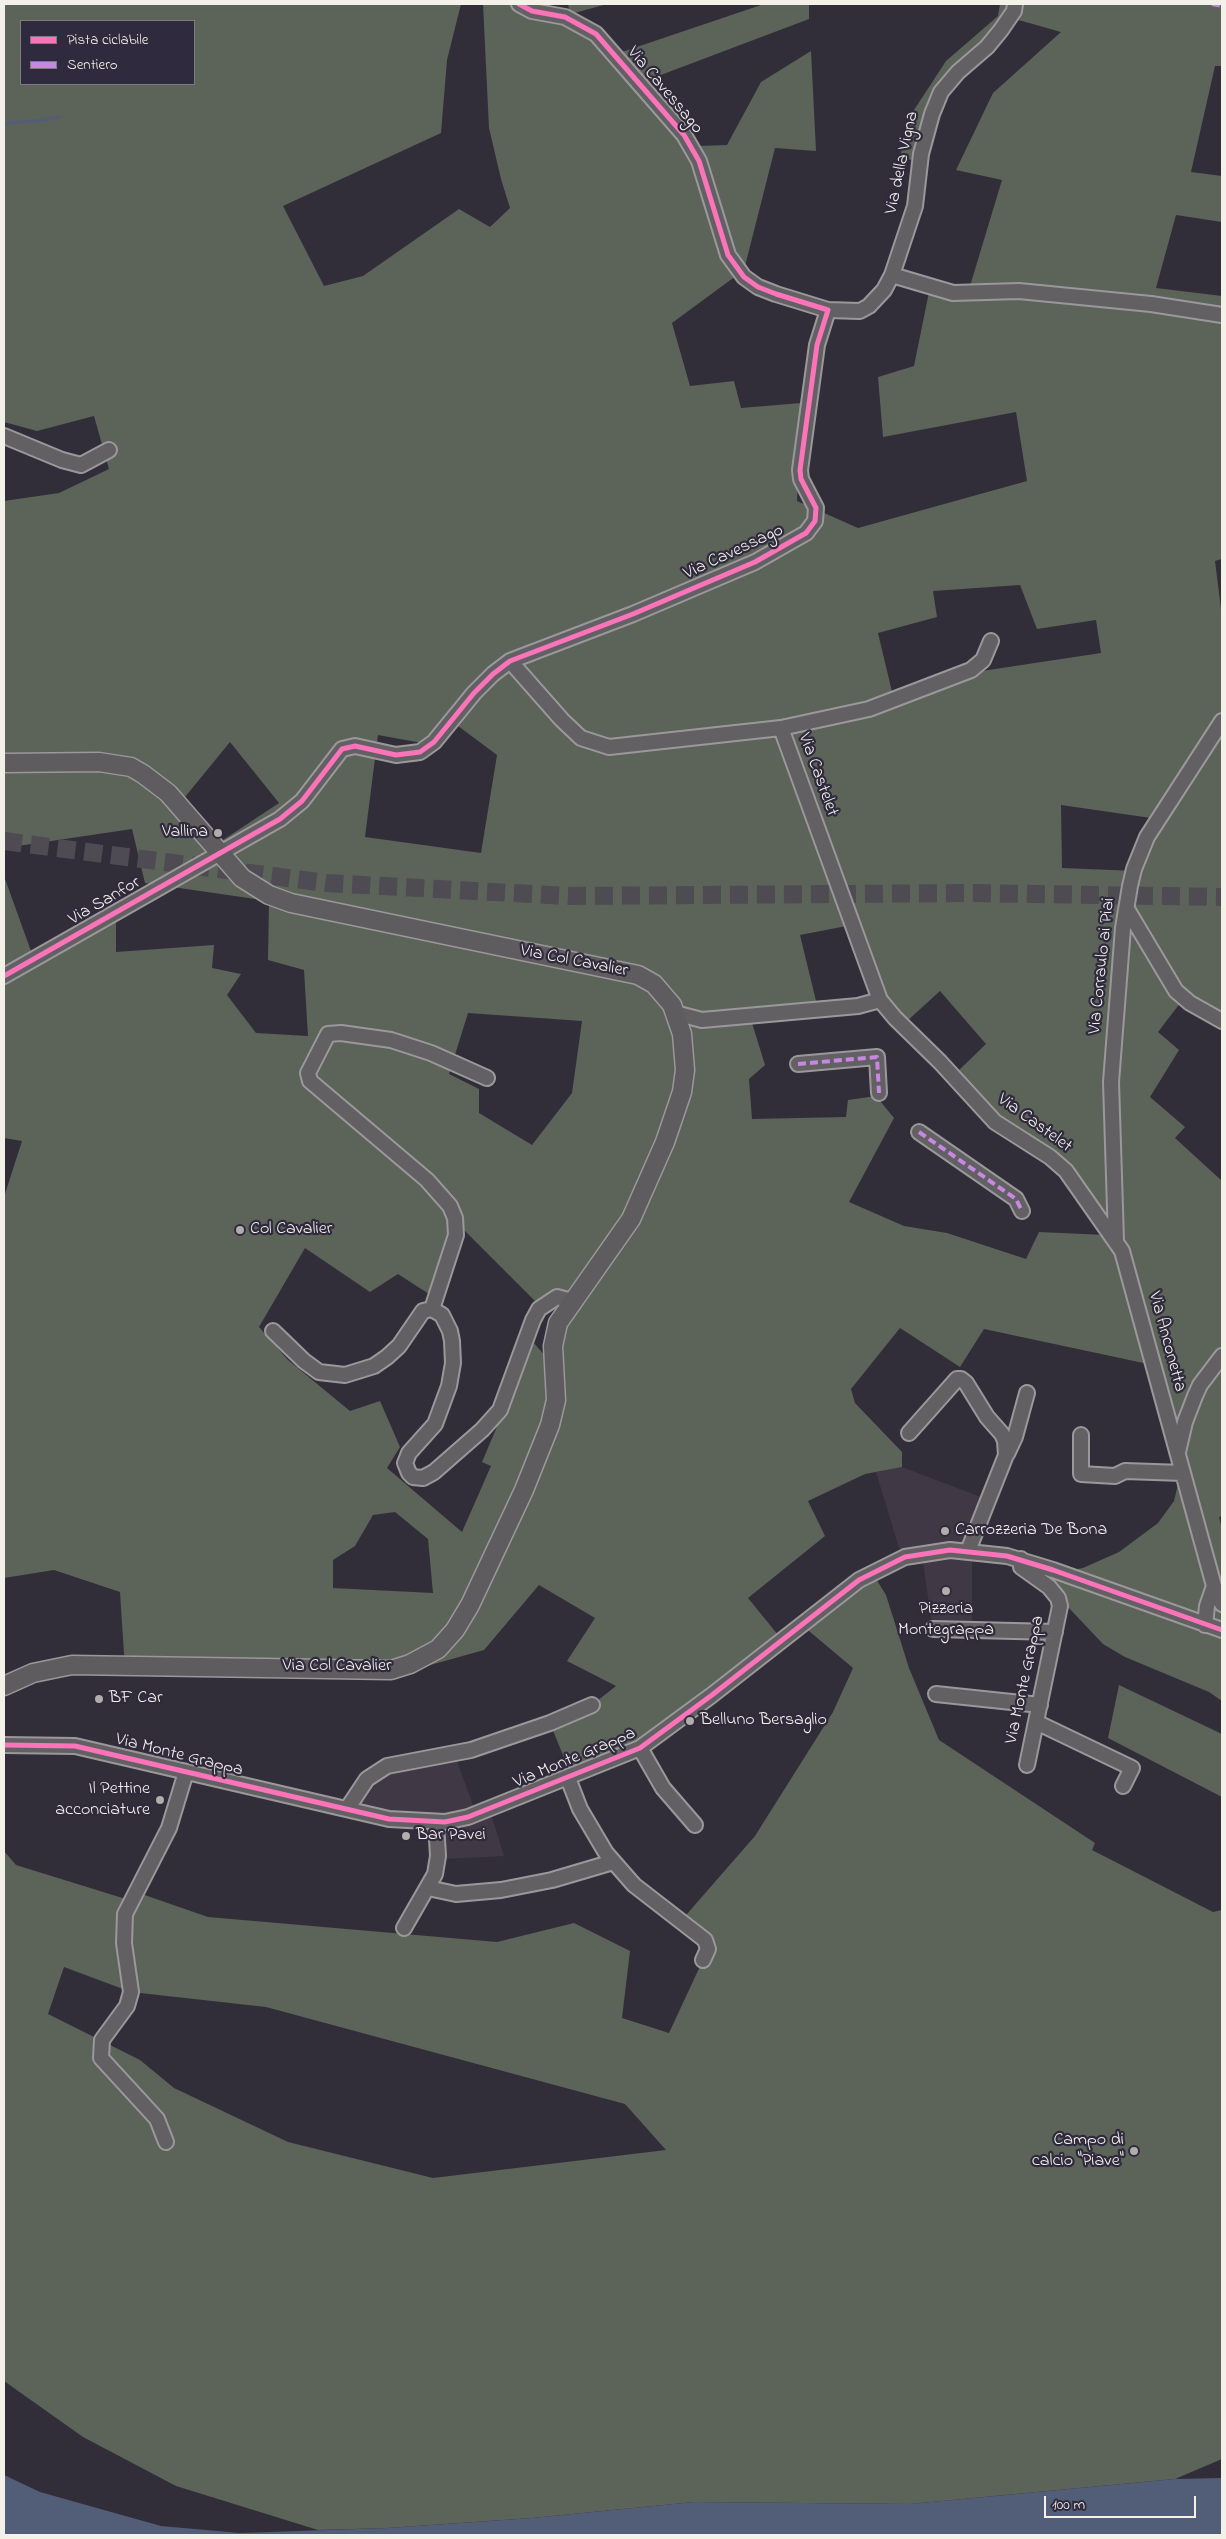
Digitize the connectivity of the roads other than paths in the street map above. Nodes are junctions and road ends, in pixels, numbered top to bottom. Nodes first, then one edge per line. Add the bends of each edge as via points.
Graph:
1 (519, 4) edge
2 (1015, 4) edge
3 (892, 274) junction
4 (828, 310) junction
5 (1222, 314) edge
6 (4, 436) edge
7 (109, 450) dead end
8 (991, 641) dead end
9 (510, 662) junction
10 (1222, 721) edge
11 (781, 728) junction
12 (4, 763) edge
13 (219, 852) junction
14 (1127, 909) junction
15 (4, 976) edge
16 (880, 1000) junction
17 (675, 1012) junction
18 (1222, 1021) edge
19 (798, 1064) dead end
20 (487, 1078) dead end
21 (879, 1093) dead end
22 (919, 1132) dead end
23 (1022, 1211) dead end
24 (1116, 1240) junction
25 (572, 1302) junction
26 (432, 1309) junction
27 (273, 1331) dead end
28 (1222, 1356) edge
29 (1027, 1393) dead end
30 (908, 1433) dead end
31 (1081, 1435) dead end
32 (1006, 1455) junction
33 (1178, 1455) junction
34 (1183, 1473) junction
35 (968, 1550) junction
36 (1021, 1560) junction
37 (1214, 1586) junction
38 (1222, 1604) edge
39 (1216, 1625) edge
40 (933, 1629) dead end
41 (1055, 1632) junction
42 (4, 1686) edge
43 (936, 1694) dead end
44 (592, 1705) dead end
45 (1040, 1705) junction
46 (1036, 1722) junction
47 (4, 1745) edge
48 (640, 1748) junction
49 (1027, 1766) dead end
50 (186, 1772) junction
51 (568, 1778) junction
52 (1123, 1786) dead end
53 (347, 1809) junction
54 (436, 1823) junction
55 (695, 1825) dead end
56 (613, 1862) junction
57 (428, 1888) junction
58 (404, 1928) dead end
59 (703, 1960) dead end
60 (166, 2142) dead end

1 - 4 street, Via Cavessago via 532,11 565,17 596,34 684,134 699,162 728,255 744,277 758,287
2 - 3 street, Via della Vigna via 1014,11 987,47 941,92 921,154 915,206
3 - 4 street, Via della Vigna via 884,290 869,306 860,311
3 - 5 street via 953,293 1019,291
4 - 9 street, Via Cavessago via 817,345 800,470 801,479 816,508 815,521 806,533 756,562
6 - 7 street via 81,465
8 - 11 street, Via Castelet via 983,660 971,670 869,709
9 - 11 street via 581,738 609,747
9 - 13 street, Via Cavessago via 493,674 434,742 420,752 396,755 355,746 342,749 312,789 291,810
10 - 14 street, Via Corraulo ai Piai via 1147,837 1134,869
11 - 16 street, Via Castelet
12 - 13 main road, Via Col Cavalier via 99,762 131,767 168,793
13 - 15 street, Via Sanfor
13 - 17 main road, Via Col Cavalier via 242,878 269,895 291,903 629,972 654,984
14 - 18 street via 1176,991
14 - 24 street, Via Corraulo ai Piai via 1111,1082
16 - 17 street via 858,1006 702,1020
16 - 24 street, Via Castelet via 986,1114 1066,1171
17 - 25 main road, Via Col Cavalier via 682,1034 685,1070 682,1092 665,1142 631,1218
19 - 21 street via 877,1057
20 - 26 street via 431,1053 391,1040 341,1033 328,1034 308,1074 310,1081 428,1180 450,1206 456,1235
22 - 23 street via 1016,1199
24 - 33 street, Via Anconetta via 1122,1251
25 - 26 street via 557,1297 539,1309 500,1410 434,1472 418,1479 409,1473 406,1458 440,1416 450,1386 453,1363 450,1331 442,1315
25 - 42 main road, Via Col Cavalier via 558,1324 554,1339 556,1400 550,1425 524,1490 470,1605 455,1630 438,1649 391,1670 72,1665 33,1673
26 - 27 street via 420,1314 399,1346 380,1362 345,1375 319,1372
28 - 33 street, Via Anconetta via 1198,1391
29 - 32 street via 1015,1438
30 - 32 street via 957,1379 961,1379 1002,1434
31 - 34 street via 1081,1474 1115,1476 1126,1471
32 - 35 street
33 - 34 street, Via Anconetta
34 - 37 street, Via Anconetta
35 - 36 street, Via Monte Grappa
35 - 48 street, Via Monte Grappa via 922,1553 896,1560 867,1574
36 - 39 street, Via Monte Grappa
36 - 41 street, Via Monte Grappa via 1024,1569 1049,1587 1058,1598 1060,1611
37 - 38 street, Via Anconetta
37 - 39 street via 1206,1606
40 - 41 street
41 - 45 street, Via Monte Grappa
43 - 45 street
44 - 53 street via 471,1750 387,1766 364,1783
45 - 46 street, Via Monte Grappa
46 - 49 street, Via Monte Grappa
46 - 52 street via 1132,1768
47 - 50 street, Via Monte Grappa via 75,1746
48 - 51 street, Via Monte Grappa
48 - 55 street via 663,1788
50 - 53 street, Via Monte Grappa
50 - 60 street, Via Monte Grappa via 169,1828 124,1914 124,1943 131,1992 127,2006 102,2040 101,2058 157,2119
51 - 54 street, Via Monte Grappa via 468,1817
51 - 56 street via 593,1833
53 - 54 street, Via Monte Grappa via 389,1819
54 - 57 street via 438,1862
56 - 57 street via 552,1880 501,1890 456,1894
56 - 59 street via 634,1885 704,1940 708,1948
57 - 58 street

